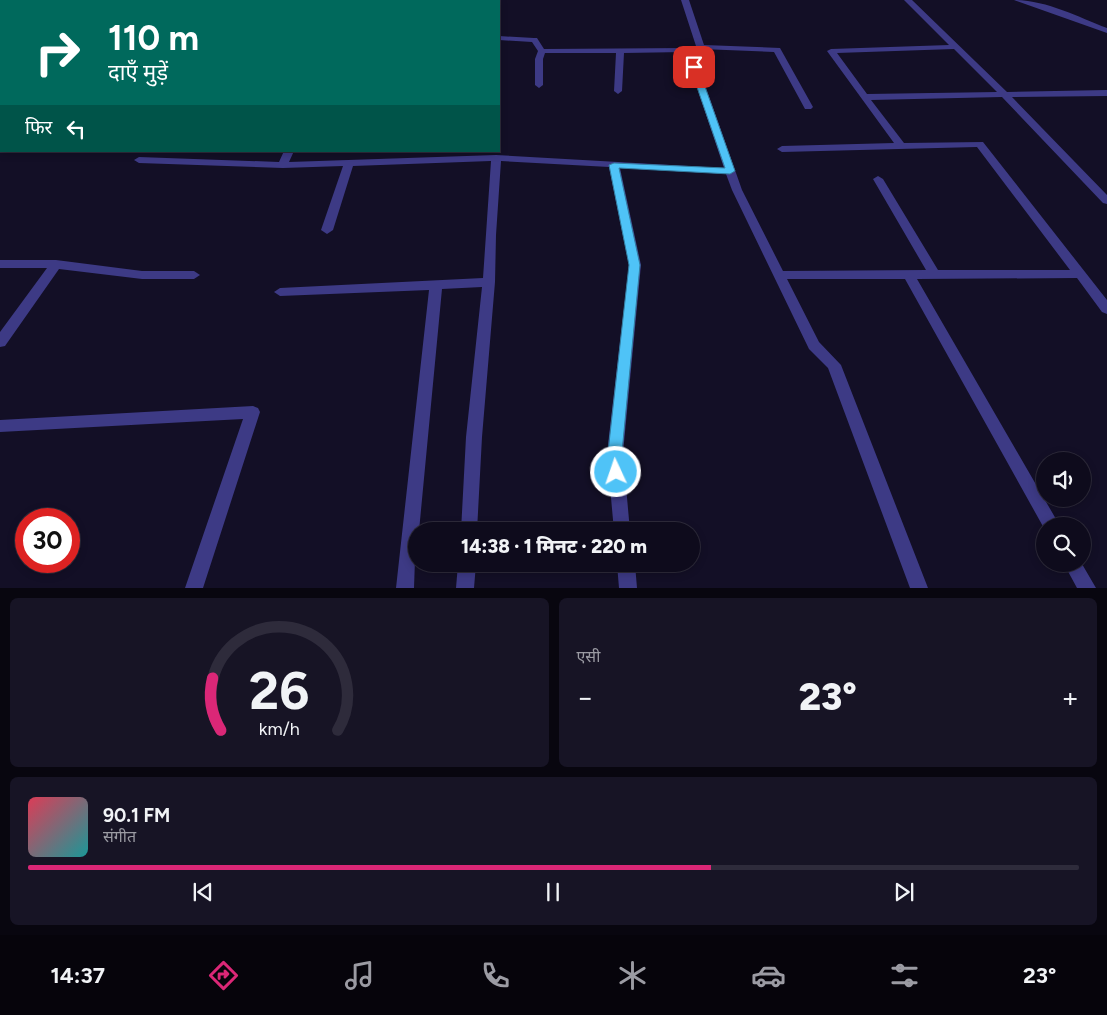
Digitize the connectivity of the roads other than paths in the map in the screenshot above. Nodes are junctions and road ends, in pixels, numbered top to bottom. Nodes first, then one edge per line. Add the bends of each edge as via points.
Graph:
1 (685, 0) edge
2 (908, 0) edge
3 (1018, 0) edge
4 (1107, 31) edge
5 (500, 38) edge
6 (701, 47) junction
7 (956, 47) junction
8 (620, 50) junction
9 (688, 50) junction
10 (542, 51) junction
11 (539, 85) dead end
12 (618, 90) dead end
13 (1107, 93) edge
14 (1005, 95) junction
15 (865, 97) junction
16 (808, 107) dead end
17 (901, 146) junction
18 (782, 149) dead end
19 (289, 152) edge
20 (496, 158) junction
21 (139, 160) dead end
22 (349, 163) junction
23 (283, 165) junction
24 (614, 165) junction
25 (730, 171) junction
26 (878, 179) dead end
27 (1107, 201) edge
28 (326, 230) dead end
29 (0, 264) edge
30 (56, 264) junction
31 (908, 274) junction
32 (934, 274) junction
33 (1080, 274) junction
34 (194, 275) dead end
35 (779, 275) junction
36 (489, 282) junction
37 (436, 285) junction
38 (280, 292) dead end
39 (1107, 309) edge
40 (0, 342) edge
41 (0, 426) edge
42 (1047, 517) edge
43 (469, 522) edge
44 (621, 522) edge
45 (466, 572) edge
46 (627, 572) edge
47 (1078, 572) edge
48 (194, 588) edge
49 (405, 588) edge
50 (465, 588) edge
51 (628, 588) edge
52 (919, 588) edge
53 (1087, 588) edge

1 - 6 street
2 - 7 street
3 - 4 street
5 - 10 street via 534,40
6 - 9 street
6 - 16 street via 777,50
7 - 14 street
7 - 15 street via 831,51
8 - 9 street
8 - 10 street
8 - 12 street
9 - 25 street
10 - 11 street
13 - 14 street
14 - 15 street
14 - 27 street
15 - 17 street
17 - 18 street
17 - 33 street via 980,144
19 - 23 street
20 - 22 street
20 - 24 street
20 - 36 street
21 - 23 street
22 - 23 street
22 - 28 street
24 - 25 street
24 - 44 street via 634,265 615,452
25 - 35 street
26 - 32 street
29 - 30 street
30 - 34 street via 142,275
30 - 40 street
31 - 32 street
31 - 35 street
31 - 42 street
32 - 33 street
33 - 39 street
35 - 52 street via 814,345 834,365
36 - 37 street
36 - 43 street
37 - 38 street
37 - 49 street
41 - 48 street via 253,412
45 - 50 street
46 - 51 street
47 - 53 street

